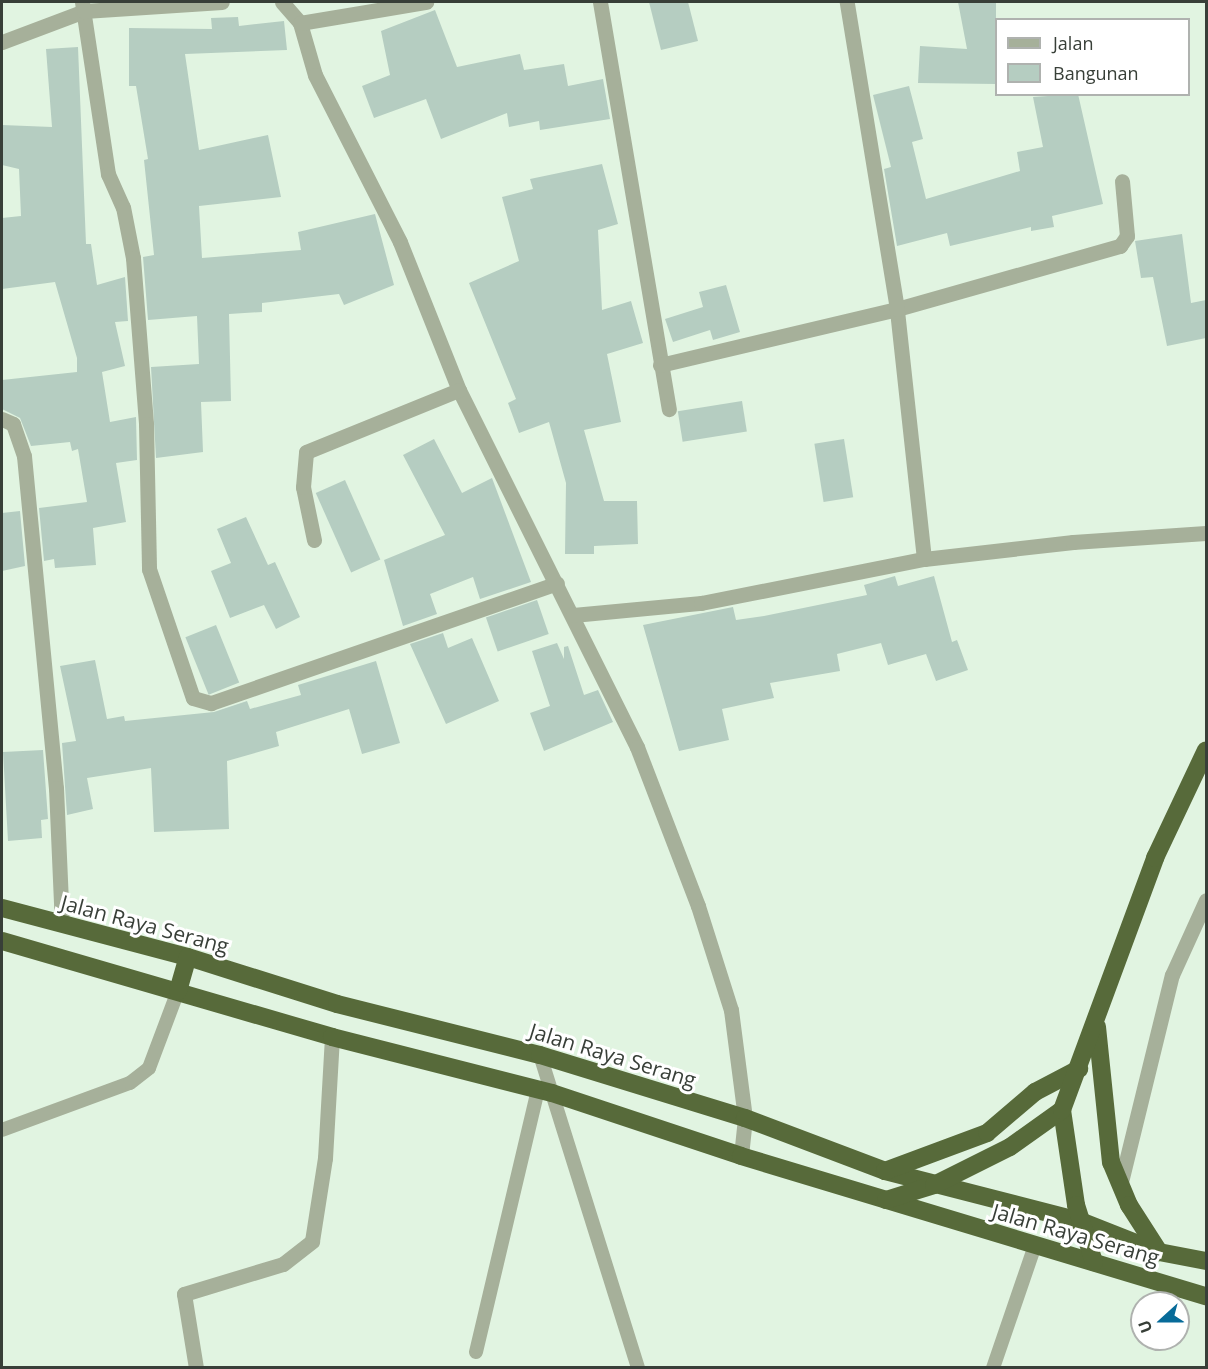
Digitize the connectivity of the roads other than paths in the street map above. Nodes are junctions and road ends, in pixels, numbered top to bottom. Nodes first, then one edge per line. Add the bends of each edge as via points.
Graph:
1 (222, 2) edge
2 (282, 2) edge
3 (426, 2) edge
4 (600, 2) edge
5 (847, 2) edge
6 (83, 6) edge
7 (300, 23) junction
8 (2, 42) edge
9 (1122, 181) dead end
10 (897, 309) junction
11 (660, 365) junction
12 (459, 390) junction
13 (669, 409) dead end
14 (2, 420) edge
15 (1206, 533) edge
16 (314, 540) dead end
17 (924, 560) junction
18 (557, 583) junction
19 (573, 615) junction
20 (1206, 750) edge
21 (1206, 900) edge
22 (2, 908) edge
23 (62, 924) junction
24 (2, 941) edge
25 (188, 957) junction
26 (178, 991) junction
27 (337, 1004) junction
28 (1096, 1017) junction
29 (332, 1037) junction
30 (540, 1055) junction
31 (1079, 1069) junction
32 (545, 1093) junction
33 (1062, 1110) junction
34 (745, 1118) junction
35 (2, 1130) edge
36 (741, 1156) junction
37 (885, 1171) junction
38 (934, 1185) junction
39 (1120, 1186) junction
40 (886, 1200) junction
41 (1080, 1221) junction
42 (1035, 1245) junction
43 (1159, 1252) junction
44 (1206, 1261) edge
45 (1094, 1262) junction
46 (1206, 1296) edge
47 (476, 1352) dead end
48 (196, 1368) edge
49 (638, 1368) edge
50 (993, 1368) edge

1 - 6 street
2 - 7 street
3 - 7 street
4 - 11 street
5 - 10 street
6 - 8 street
6 - 18 street via 108,174 123,207 133,258 146,424 149,569 193,698 211,703
7 - 12 street via 315,75 400,242
9 - 10 street via 1127,236 1120,246
10 - 11 street
10 - 17 street
11 - 13 street
12 - 16 street via 306,452 303,487
12 - 18 street
14 - 23 street via 13,424 24,456 57,788
15 - 17 street via 1073,542
17 - 19 street via 701,603
18 - 19 street
19 - 34 street via 637,747 720,967 731,1010
20 - 28 highway via 1155,858
21 - 39 street via 1172,975
22 - 23 highway, Jalan Raya Serang
23 - 25 highway, Jalan Raya Serang
24 - 26 highway, Jalan Raya Serang
25 - 26 highway
25 - 27 highway, Jalan Raya Serang
26 - 29 highway, Jalan Raya Serang
26 - 35 lane via 149,1068 130,1083
27 - 29 highway
27 - 30 highway, Jalan Raya Serang
28 - 31 highway
28 - 39 highway via 1105,1132
29 - 32 highway, Jalan Raya Serang
29 - 48 street via 325,1158 312,1241 283,1264 184,1294
30 - 32 lane
30 - 34 highway, Jalan Raya Serang
31 - 33 highway
31 - 37 highway via 1035,1092 987,1133
32 - 36 highway, Jalan Raya Serang
32 - 47 lane
32 - 49 lane
33 - 38 highway via 1010,1147
33 - 41 highway
34 - 36 street
34 - 37 highway, Jalan Raya Serang
36 - 40 highway, Jalan Raya Serang
37 - 38 highway, Jalan Raya Serang
38 - 40 highway
38 - 41 highway, Jalan Raya Serang
39 - 43 highway
40 - 42 highway, Jalan Raya Serang
41 - 43 highway, Jalan Raya Serang
41 - 45 highway
42 - 45 highway, Jalan Raya Serang
42 - 50 lane
43 - 44 highway, Jalan Raya Serang
45 - 46 highway, Jalan Raya Serang

